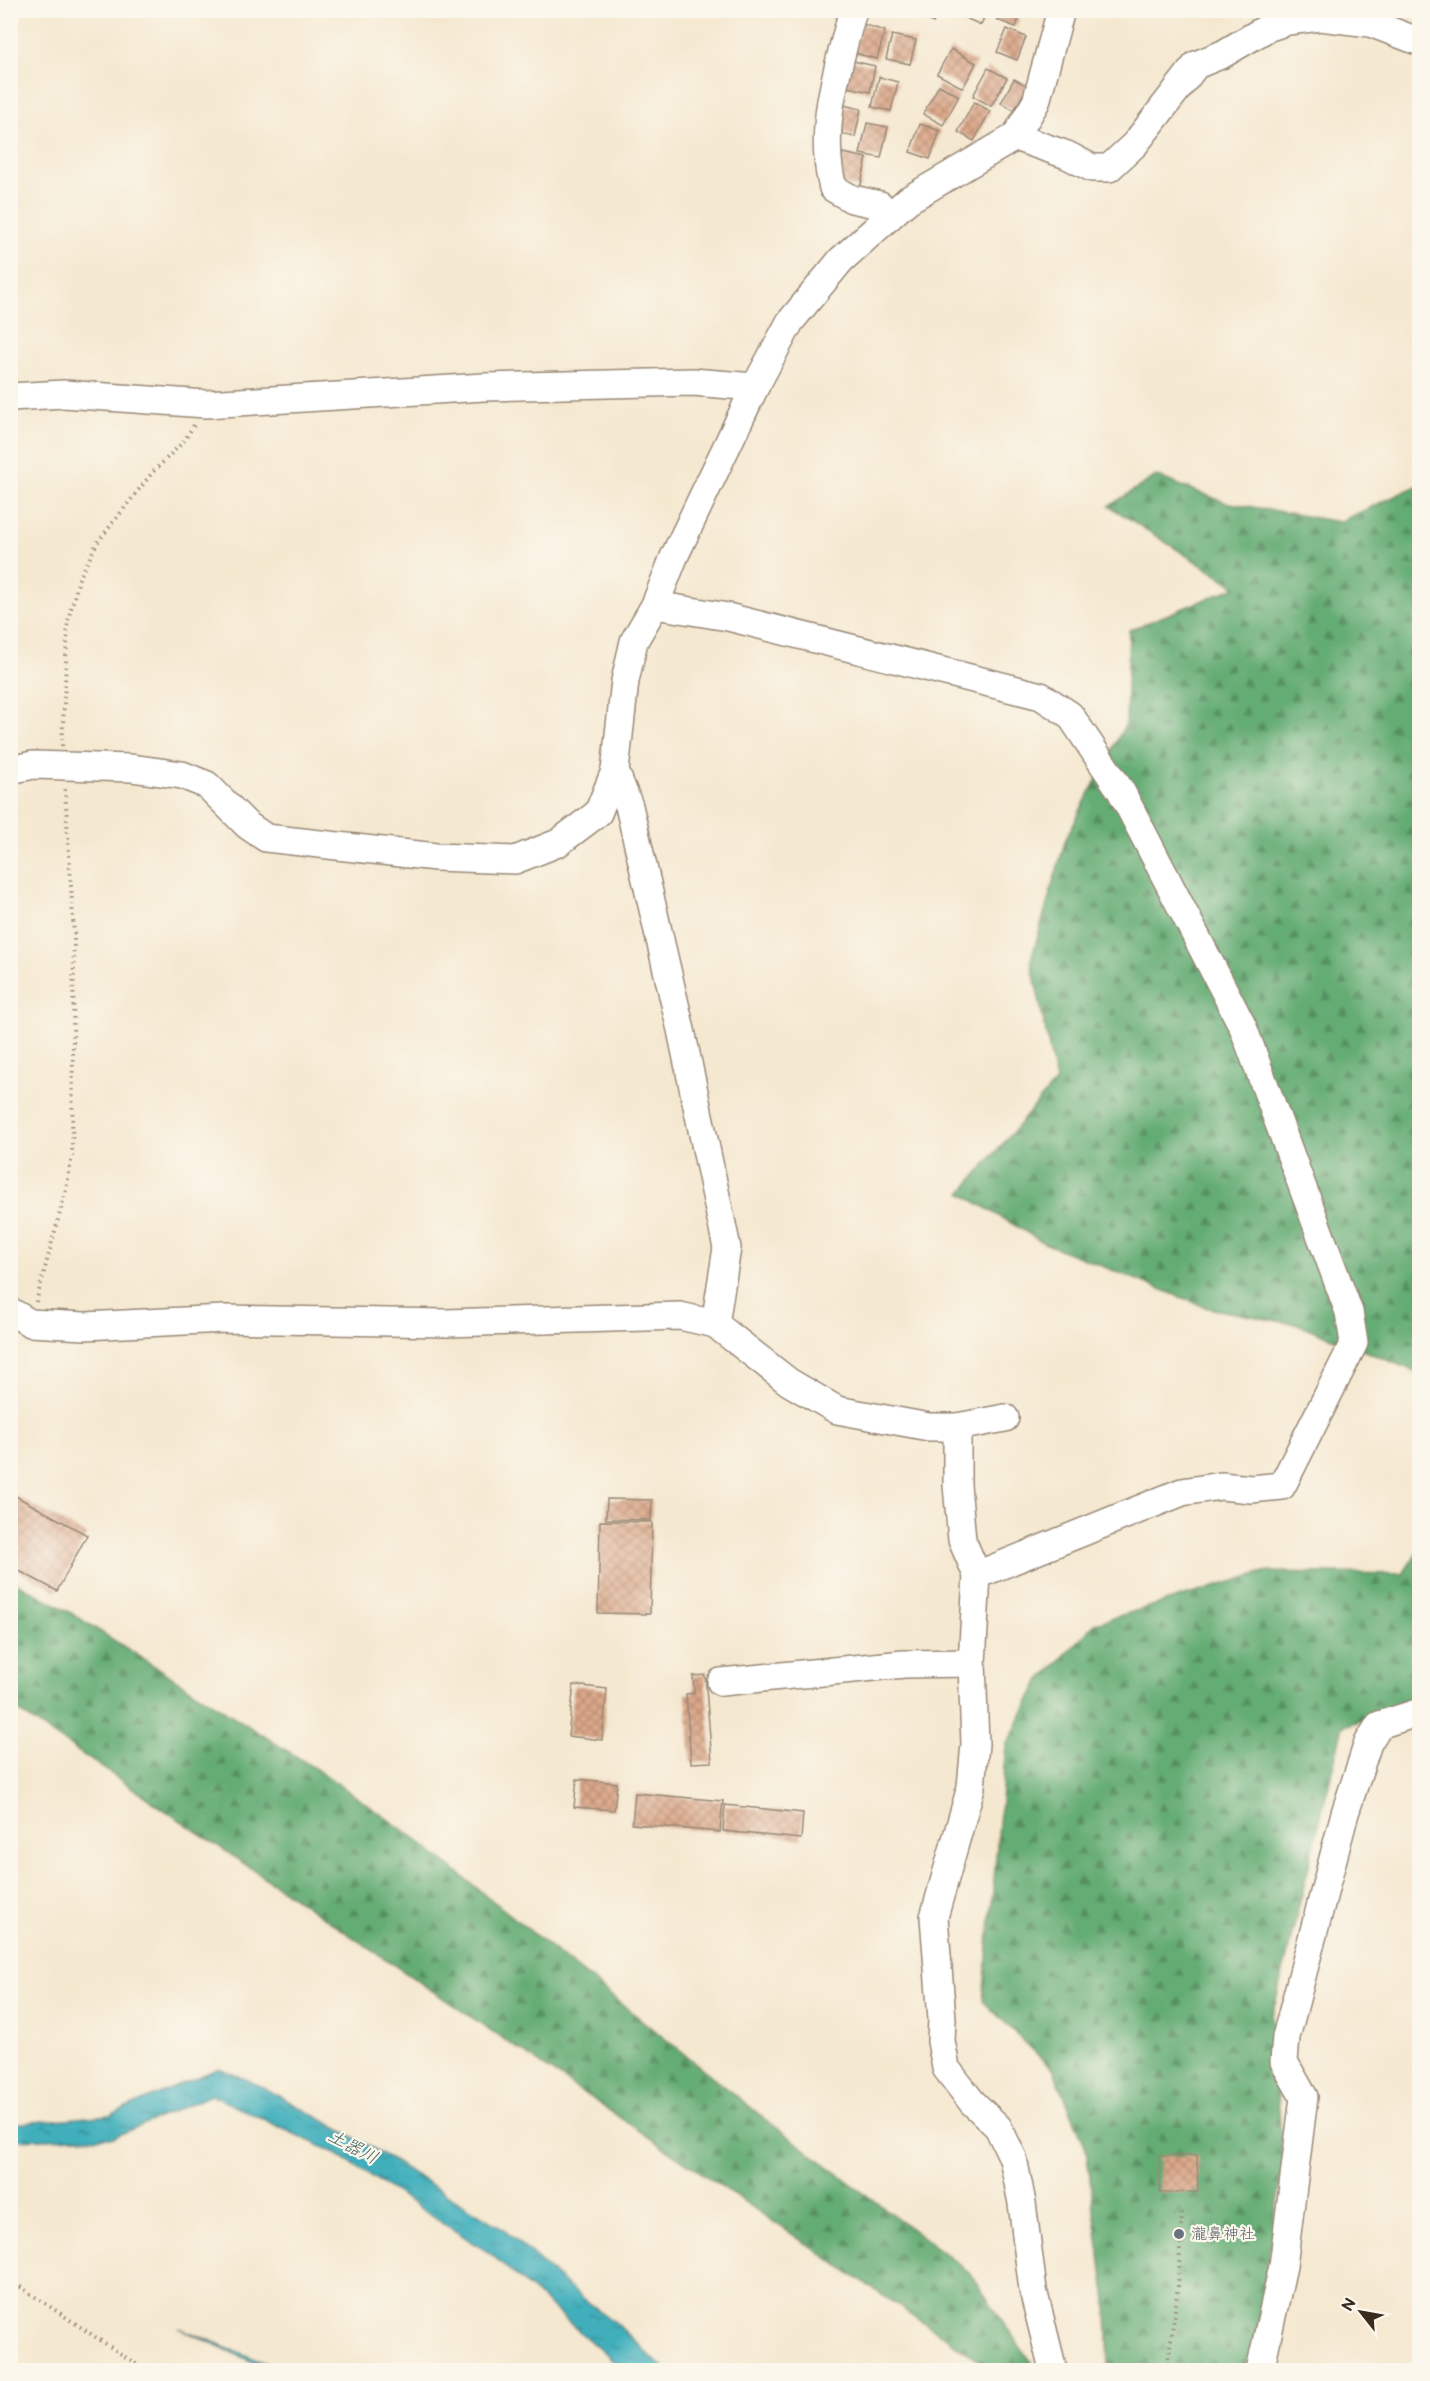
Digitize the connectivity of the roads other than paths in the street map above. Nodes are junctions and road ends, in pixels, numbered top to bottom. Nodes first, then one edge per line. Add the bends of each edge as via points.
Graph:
1 (853, 10) edge
2 (1060, 10) edge
3 (1419, 42) edge
4 (1018, 131) junction
5 (888, 218) junction
6 (755, 387) junction
7 (10, 397) edge
8 (655, 605) junction
9 (10, 770) edge
10 (615, 771) junction
11 (20, 1317) edge
12 (715, 1324) junction
13 (1005, 1418) dead end
14 (957, 1427) junction
15 (977, 1575) junction
16 (972, 1663) junction
17 (721, 1682) dead end
18 (1419, 1712) edge
19 (1053, 2370) edge
20 (1260, 2370) edge

1 - 5 street via 836,68 826,164 833,188 852,199 880,205
2 - 4 street via 1036,102
3 - 4 street via 1370,23 1320,17 1267,28 1196,65 1135,144 1109,168 1092,168
4 - 5 street via 908,200
5 - 6 street via 841,260 790,322
6 - 7 street via 693,382 484,387 206,404 64,394
6 - 8 street
8 - 10 street via 634,641 625,681
8 - 15 street via 728,617 1041,696 1070,715 1121,791 1243,1027 1348,1312 1354,1343 1282,1486 1221,1486 1182,1492
9 - 10 street via 44,765 131,768 182,775 207,785 247,825 266,838 436,857 515,860 558,843 598,813
10 - 12 street via 631,818 681,1030 727,1248
11 - 12 street via 85,1326 224,1319 446,1323 680,1316
12 - 14 street via 789,1382 837,1410 929,1427
13 - 14 street
14 - 15 street via 962,1540
15 - 16 street
16 - 17 street via 903,1664
16 - 19 street via 975,1744 971,1787 934,1917 942,2019 940,2042 946,2068 998,2127 1013,2158 1033,2290
18 - 20 street via 1380,1725 1368,1743 1345,1813 1286,2037 1284,2062 1304,2097 1283,2266

